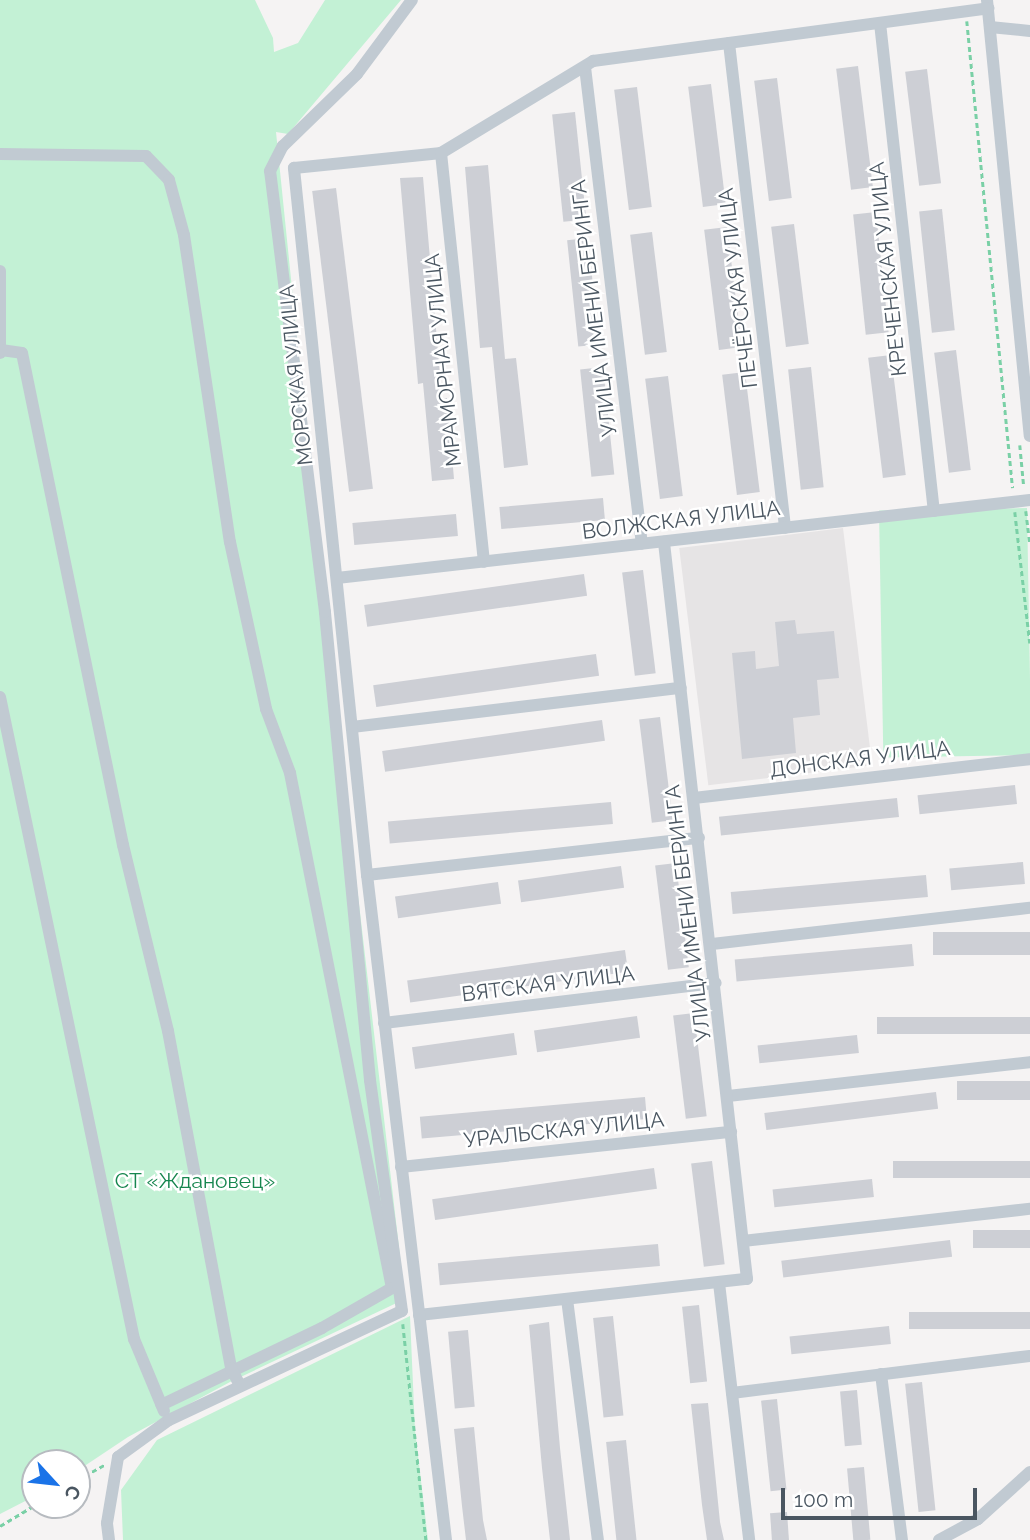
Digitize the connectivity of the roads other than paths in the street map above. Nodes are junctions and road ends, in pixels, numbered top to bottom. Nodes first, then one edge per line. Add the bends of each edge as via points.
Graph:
1 (412, 0) edge
2 (988, 4) edge
3 (880, 23) junction
4 (990, 27) junction
5 (1030, 30) edge
6 (729, 43) junction
7 (585, 67) junction
8 (0, 153) edge
9 (441, 153) junction
10 (0, 271) edge
11 (1026, 344) edge
12 (1, 351) edge
13 (1030, 436) edge
14 (1030, 500) edge
15 (934, 511) junction
16 (785, 528) junction
17 (664, 542) junction
18 (642, 544) junction
19 (484, 562) junction
20 (337, 578) junction
21 (681, 688) junction
22 (0, 696) edge
23 (352, 727) junction
24 (1030, 759) edge
25 (694, 798) junction
26 (699, 838) junction
27 (367, 875) junction
28 (1030, 908) edge
29 (712, 944) junction
30 (716, 983) junction
31 (384, 1023) junction
32 (1030, 1062) edge
33 (728, 1096) junction
34 (732, 1132) junction
35 (401, 1167) junction
36 (1030, 1209) edge
37 (743, 1241) junction
38 (719, 1283) junction
39 (567, 1299) junction
40 (419, 1315) junction
41 (1030, 1356) edge
42 (231, 1368) junction
43 (881, 1374) junction
44 (240, 1386) junction
45 (732, 1393) junction
46 (161, 1405) junction
47 (169, 1420) junction
48 (1030, 1472) edge
49 (109, 1540) edge
50 (446, 1540) edge
51 (598, 1540) edge
52 (749, 1540) edge
53 (902, 1540) edge
54 (939, 1540) edge

1 - 44 street via 358,74 283,146 270,171 325,612 370,1080 402,1311
2 - 3 street
2 - 4 street
3 - 6 street
3 - 15 street, КРЕЧЕНСКАЯ УЛИЦА
4 - 5 street
4 - 11 street
6 - 7 street via 593,61
6 - 16 street, ПЕЧЁРСКАЯ УЛИЦА
7 - 9 street
7 - 18 street, УЛИЦА ИМЕНИ БЕРИНГА
8 - 42 street via 146,156 169,180 184,235 230,542 266,709 292,786 392,1288 322,1328
9 - 19 street, МРАМОРНАЯ УЛИЦА
9 - 20 street, МОРСКАЯ УЛИЦА via 294,169
10 - 12 street
11 - 13 street
12 - 42 street via 22,353 122,845 171,1044
14 - 15 street, ВОЛЖСКАЯ УЛИЦА
15 - 16 street, ВОЛЖСКАЯ УЛИЦА
16 - 17 street, ВОЛЖСКАЯ УЛИЦА
17 - 18 street, ВОЛЖСКАЯ УЛИЦА
17 - 21 street, УЛИЦА ИМЕНИ БЕРИНГА
18 - 19 street, ВОЛЖСКАЯ УЛИЦА
19 - 20 street, ВОЛЖСКАЯ УЛИЦА
20 - 23 street, МОРСКАЯ УЛИЦА
21 - 23 street
21 - 25 street, УЛИЦА ИМЕНИ БЕРИНГА
22 - 46 street via 134,1339
23 - 27 street, МОРСКАЯ УЛИЦА
24 - 25 street, ДОНСКАЯ УЛИЦА
25 - 26 street, УЛИЦА ИМЕНИ БЕРИНГА
26 - 27 street
26 - 29 street, УЛИЦА ИМЕНИ БЕРИНГА
27 - 31 street, МОРСКАЯ УЛИЦА
28 - 29 street
29 - 30 street, УЛИЦА ИМЕНИ БЕРИНГА
30 - 31 street, ВЯТСКАЯ УЛИЦА
30 - 33 street, УЛИЦА ИМЕНИ БЕРИНГА
31 - 35 street, МОРСКАЯ УЛИЦА
32 - 33 street
33 - 34 street, УЛИЦА ИМЕНИ БЕРИНГА
34 - 35 street, УРАЛЬСКАЯ УЛИЦА
34 - 37 street, УЛИЦА ИМЕНИ БЕРИНГА
35 - 40 street, МОРСКАЯ УЛИЦА
36 - 37 street
37 - 38 street, УЛИЦА ИМЕНИ БЕРИНГА via 747,1279
38 - 39 street
38 - 45 street
39 - 40 street
39 - 51 street
40 - 50 street, МОРСКАЯ УЛИЦА
41 - 43 street
42 - 44 street
42 - 46 street
43 - 45 street
43 - 53 street
44 - 47 street
45 - 52 street
46 - 47 street
47 - 49 street via 118,1457 107,1523
48 - 54 street via 978,1518

